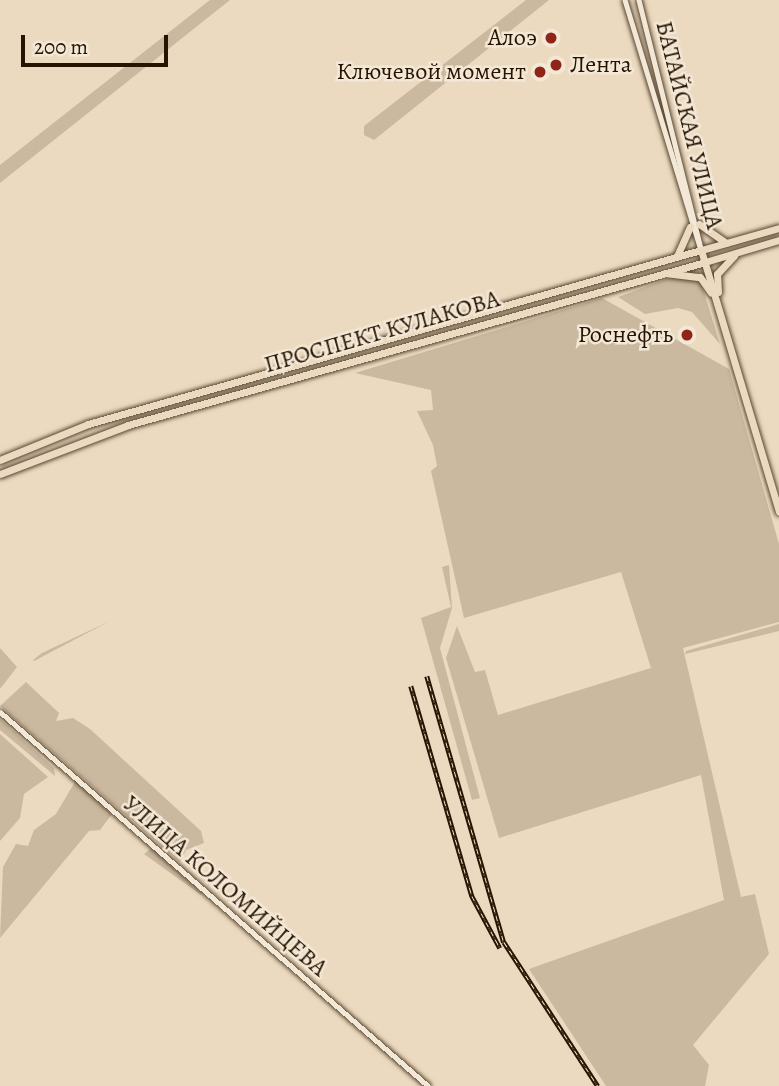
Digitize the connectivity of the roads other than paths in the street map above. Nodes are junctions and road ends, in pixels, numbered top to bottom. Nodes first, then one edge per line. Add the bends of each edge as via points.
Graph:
1 (625, 0) edge
2 (639, 0) edge
3 (646, 26) junction
4 (634, 30) junction
5 (660, 79) junction
6 (648, 82) junction
7 (675, 136) junction
8 (664, 139) junction
9 (699, 224) junction
10 (690, 227) junction
11 (779, 228) edge
12 (779, 240) edge
13 (726, 243) junction
14 (753, 248) junction
15 (701, 250) junction
16 (677, 257) junction
17 (705, 262) junction
18 (665, 273) junction
19 (716, 300) junction
20 (0, 460) edge
21 (0, 474) edge
22 (779, 512) edge
23 (0, 712) edge
24 (428, 1086) edge

1 - 4 street, БАТАЙСКАЯ УЛИЦА
2 - 3 street, БАТАЙСКАЯ УЛИЦА
3 - 4 street
3 - 5 street, БАТАЙСКАЯ УЛИЦА
4 - 6 street, БАТАЙСКАЯ УЛИЦА
5 - 6 street
5 - 7 street, БАТАЙСКАЯ УЛИЦА
6 - 8 street, БАТАЙСКАЯ УЛИЦА
7 - 8 street
7 - 9 street, БАТАЙСКАЯ УЛИЦА
8 - 10 street, БАТАЙСКАЯ УЛИЦА
9 - 13 main road
9 - 15 street, БАТАЙСКАЯ УЛИЦА
10 - 15 street, БАТАЙСКАЯ УЛИЦА
10 - 16 main road
11 - 13 main road, ПРОСПЕКТ КУЛАКОВА
12 - 14 main road, ПРОСПЕКТ КУЛАКОВА
13 - 15 main road, ПРОСПЕКТ КУЛАКОВА
14 - 17 main road, ПРОСПЕКТ КУЛАКОВА
14 - 19 main road via 721,265
15 - 16 main road, ПРОСПЕКТ КУЛАКОВА
15 - 17 main road
16 - 20 main road, ПРОСПЕКТ КУЛАКОВА via 88,424
17 - 18 main road, ПРОСПЕКТ КУЛАКОВА
17 - 19 main road
18 - 19 main road via 701,277
18 - 21 main road, ПРОСПЕКТ КУЛАКОВА via 128,425
19 - 22 main road
23 - 24 street, УЛИЦА КОЛОМИЙЦЕВА

